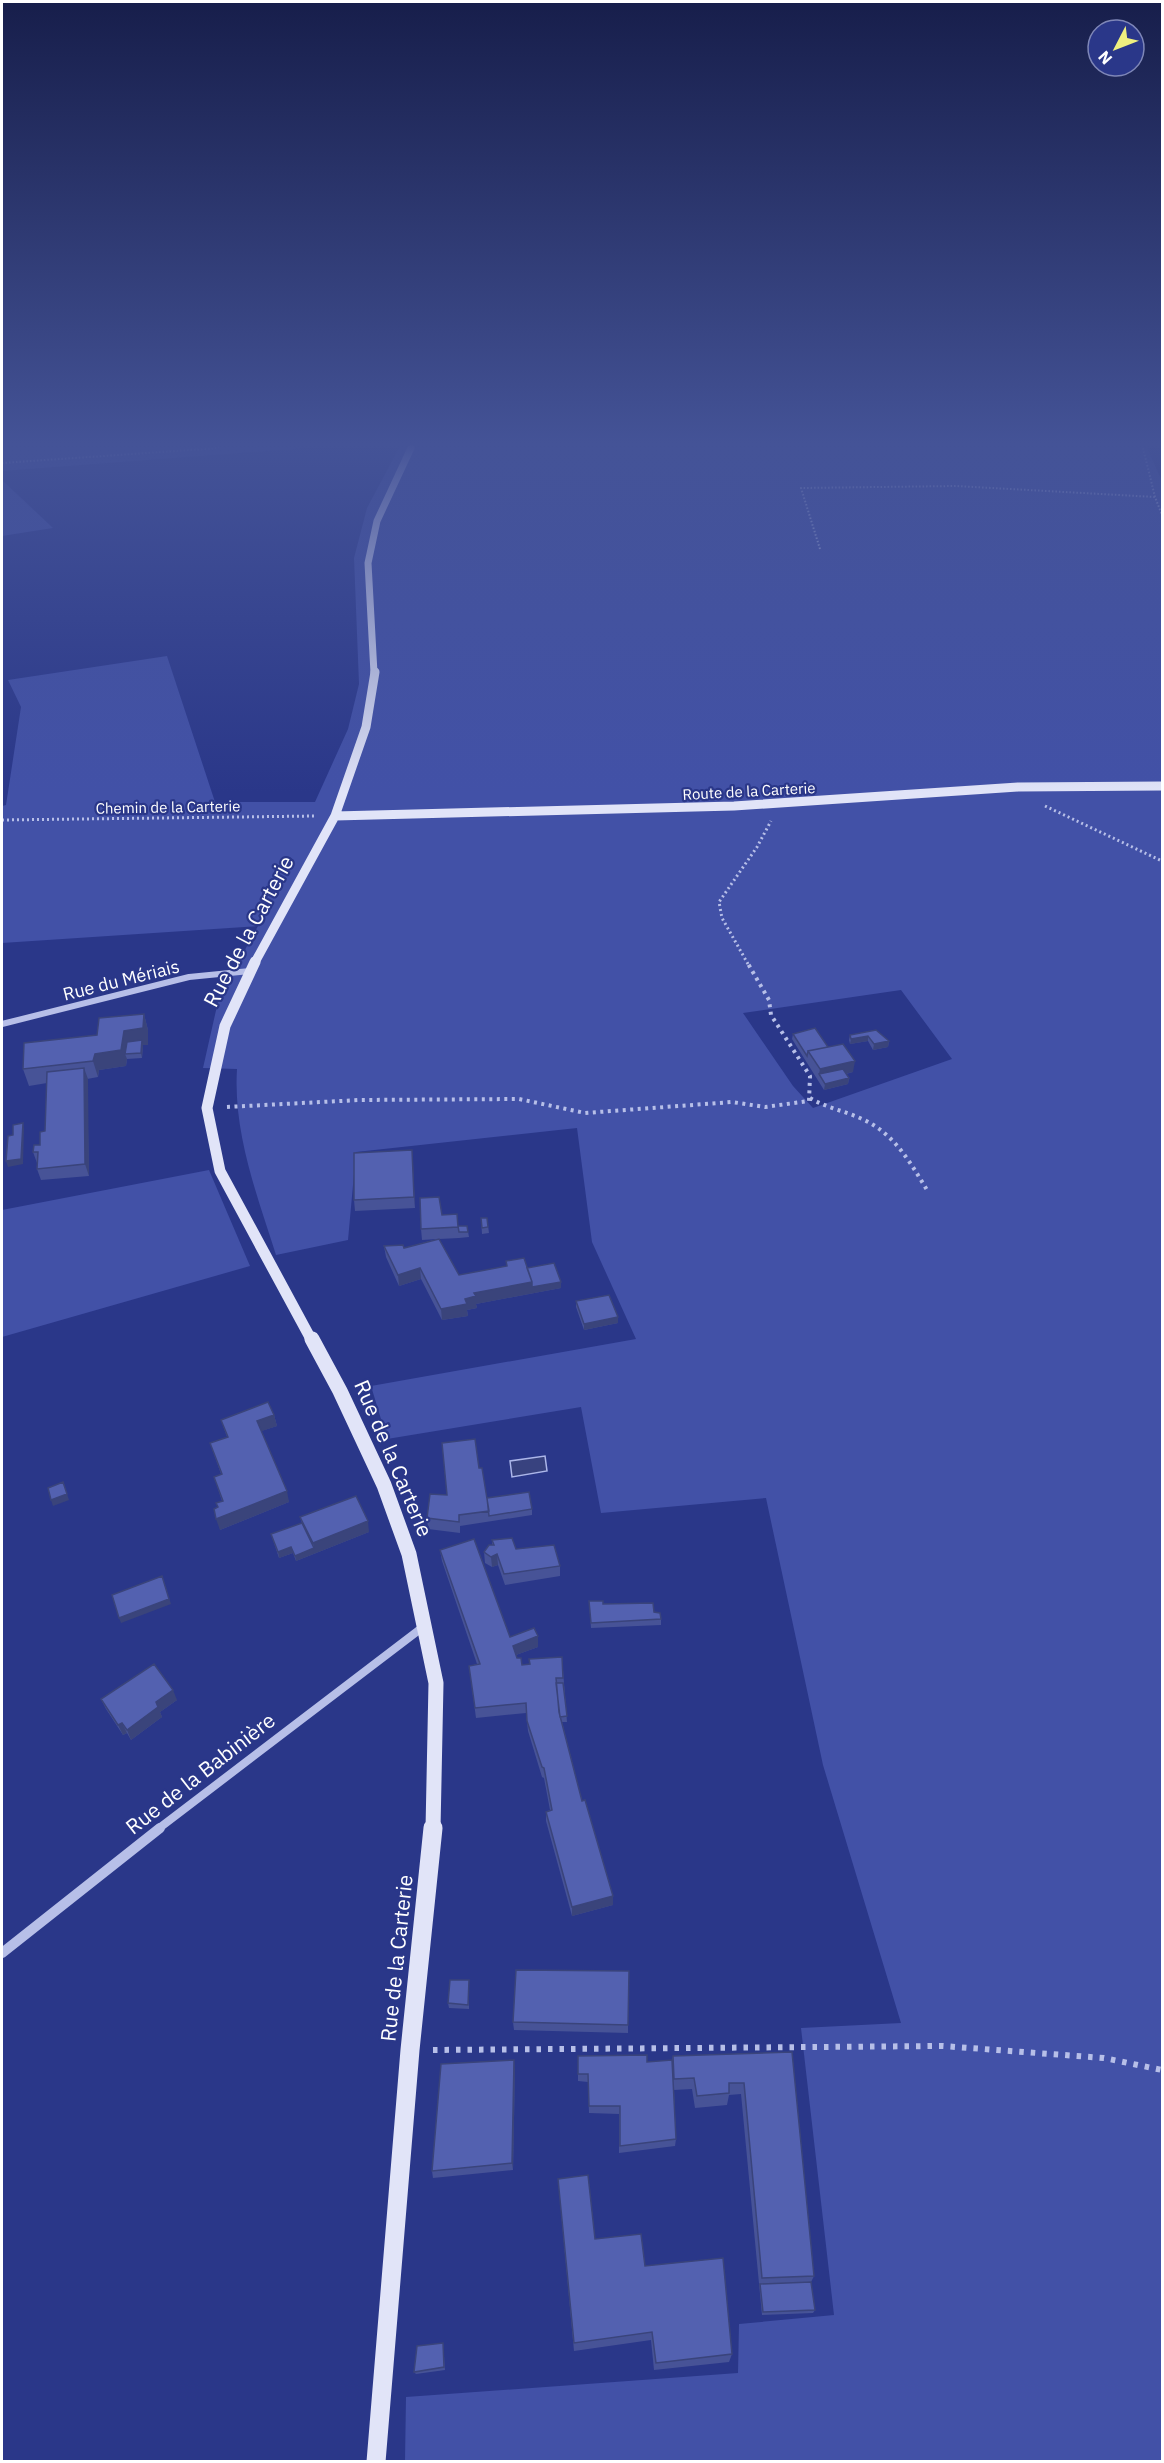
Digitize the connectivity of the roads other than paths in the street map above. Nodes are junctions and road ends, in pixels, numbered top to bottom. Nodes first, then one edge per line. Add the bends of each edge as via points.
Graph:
1 (368, 563) edge
2 (1162, 786) edge
3 (335, 816) junction
4 (250, 971) junction
5 (2, 1024) edge
6 (425, 1626) junction
7 (2, 1953) edge
8 (376, 2462) edge

1 - 3 street, Rue de la Carterie via 375,669 366,727
2 - 3 street, Route de la Carterie via 1018,787 788,804
3 - 4 street, Rue de la Carterie
4 - 5 street, Rue du Mériais via 189,977
4 - 6 street, Rue de la Carterie via 225,1026 207,1108 220,1171 340,1391 384,1485 409,1554
6 - 7 street, Rue de la Babinière via 146,1837
6 - 8 street, Rue de la Carterie via 436,1683 433,1832 410,2050

